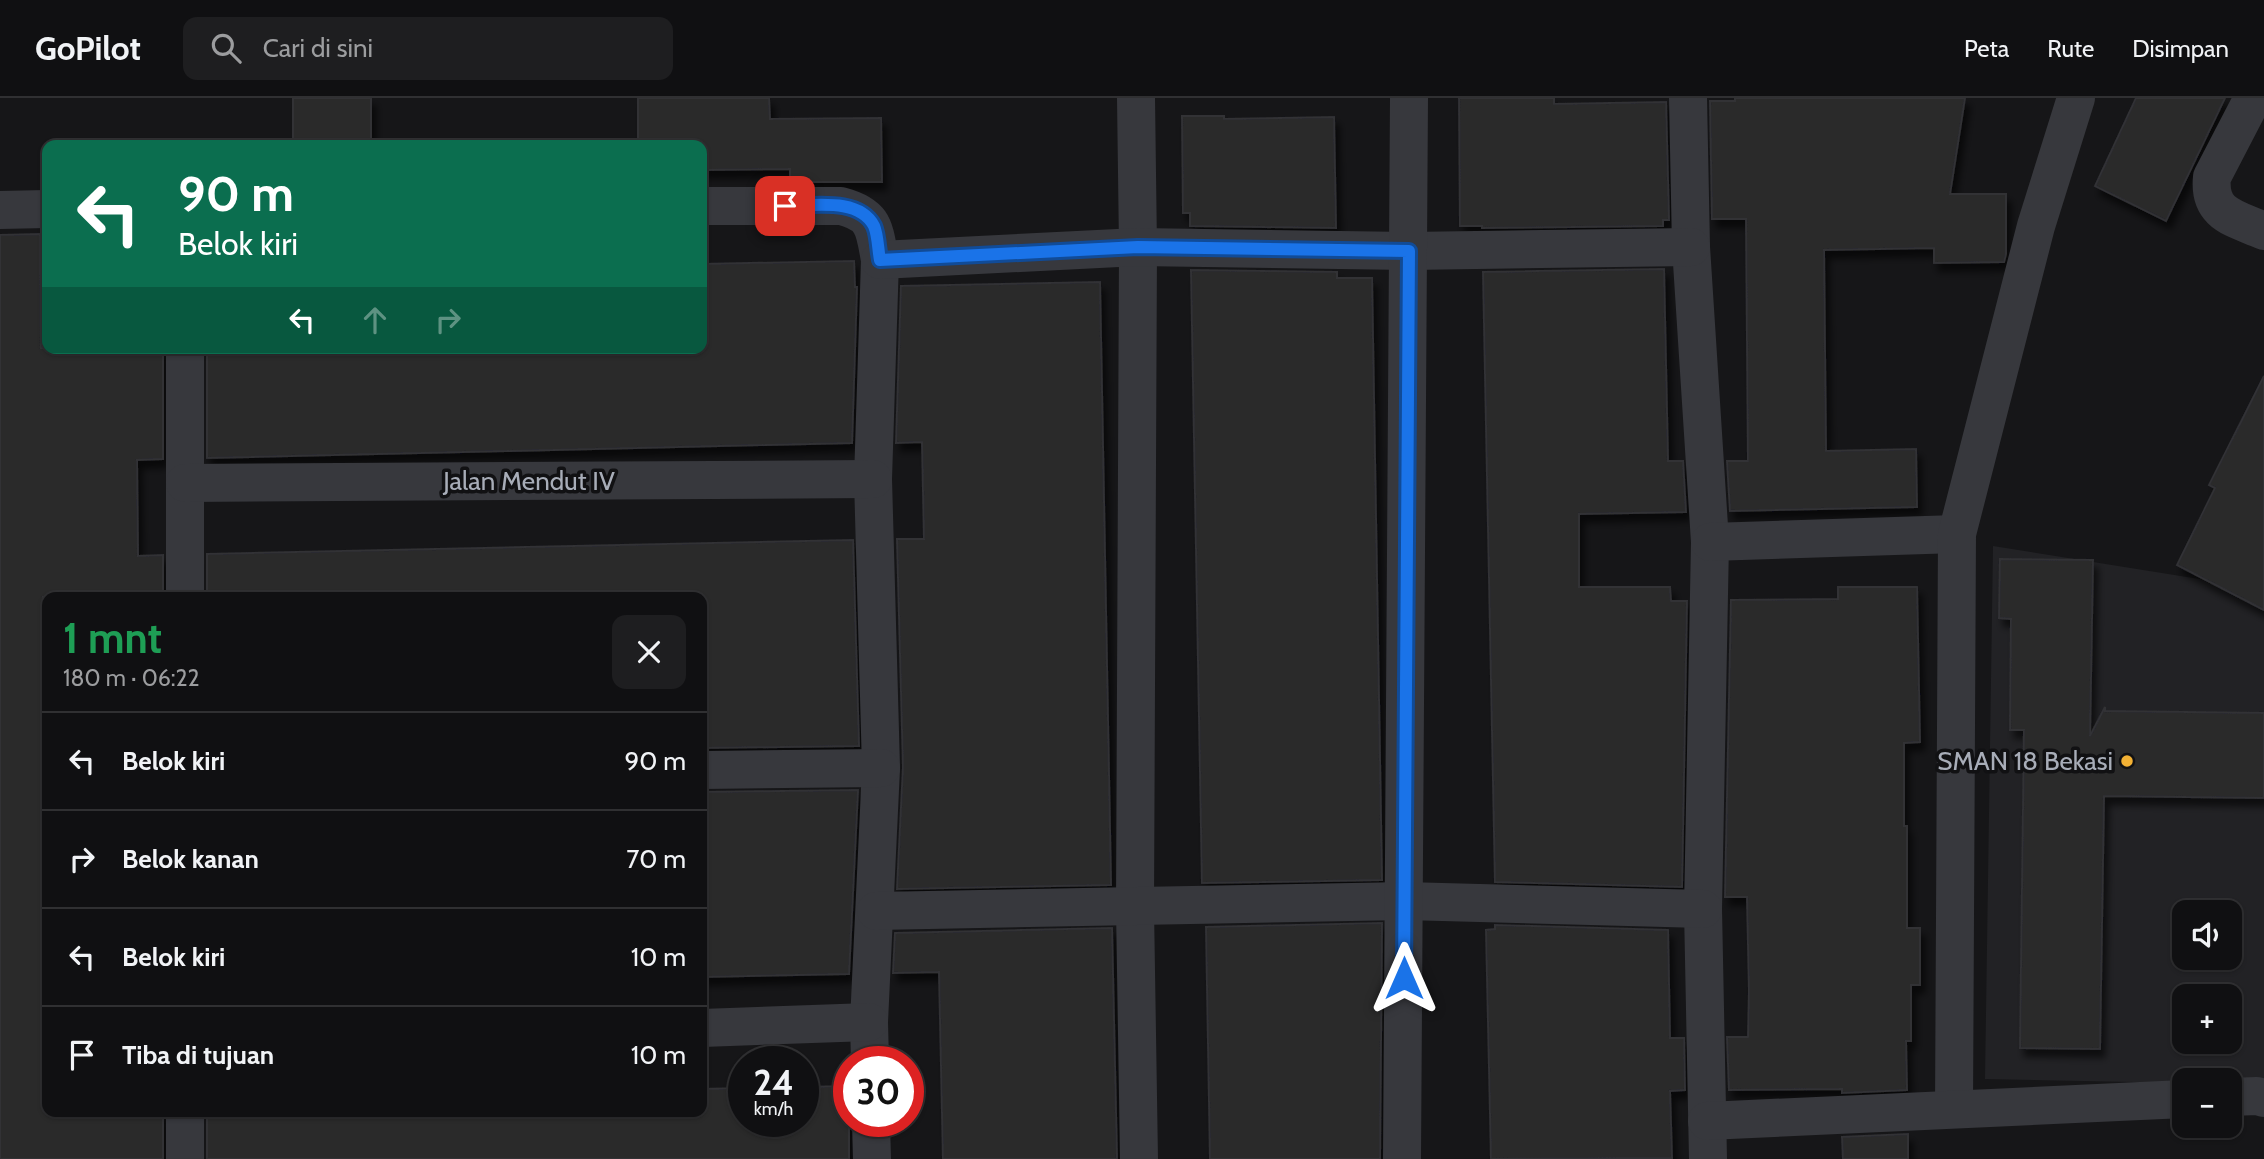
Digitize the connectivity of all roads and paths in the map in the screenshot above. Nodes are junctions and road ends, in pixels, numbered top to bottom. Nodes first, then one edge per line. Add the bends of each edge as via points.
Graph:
1 (1136, 98) edge
2 (1409, 98) edge
3 (1688, 98) edge
4 (2076, 98) edge
5 (2253, 98) edge
6 (707, 206) edge
7 (42, 209) edge
8 (0, 210) edge
9 (2264, 231) edge
10 (1138, 247) junction
11 (1691, 247) junction
12 (1409, 251) junction
13 (880, 260) junction
14 (185, 354) edge
15 (873, 479) junction
16 (185, 483) junction
17 (1957, 534) junction
18 (1710, 542) junction
19 (185, 592) edge
20 (881, 768) junction
21 (707, 770) edge
22 (1405, 901) junction
23 (1135, 908) junction
24 (1703, 909) junction
25 (876, 911) junction
26 (869, 1022) junction
27 (707, 1028) edge
28 (870, 1046) edge
29 (2242, 1097) edge
30 (2264, 1098) edge
31 (2172, 1100) edge
32 (1954, 1109) junction
33 (185, 1117) edge
34 (1707, 1121) junction
35 (871, 1137) edge
36 (185, 1159) edge
37 (872, 1159) edge
38 (1139, 1159) edge
39 (1402, 1159) edge
40 (1708, 1159) edge

1 - 10 street
2 - 12 street
3 - 11 street
4 - 17 street via 2036,226
5 - 9 street via 2212,177 2211,191 2224,214
6 - 13 street via 841,206 860,211 874,227
7 - 8 street
10 - 12 street
10 - 13 street
10 - 23 street
11 - 12 street
11 - 18 street
12 - 22 street
13 - 15 street
14 - 16 street
15 - 16 street, Jalan Mendut IV
15 - 20 street
16 - 19 street
17 - 18 street
17 - 32 street
18 - 24 street
20 - 21 street
20 - 25 street
22 - 23 street
22 - 24 street
22 - 39 street
23 - 25 street
23 - 38 street
24 - 34 street
25 - 26 street
26 - 27 street
26 - 28 street
29 - 30 street
31 - 32 street
32 - 34 street
33 - 36 street
34 - 40 street
35 - 37 street

